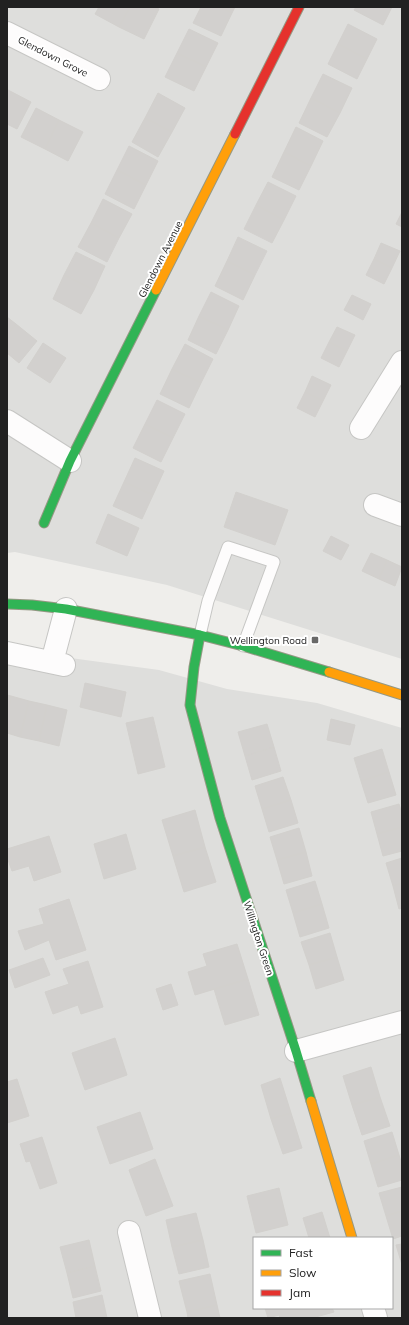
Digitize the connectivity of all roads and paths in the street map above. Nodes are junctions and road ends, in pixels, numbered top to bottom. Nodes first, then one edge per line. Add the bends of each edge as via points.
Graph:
1 (299, 7) edge
2 (7, 33) edge
3 (99, 79) dead end
4 (402, 362) edge
5 (7, 421) edge
6 (361, 428) dead end
7 (70, 460) junction
8 (375, 506) dead end
9 (402, 515) edge
10 (44, 523) dead end
11 (7, 604) edge
12 (66, 609) junction
13 (200, 635) junction
14 (244, 646) junction
15 (7, 653) edge
16 (402, 695) edge
17 (402, 1022) edge
18 (296, 1051) junction
19 (129, 1232) dead end
20 (352, 1237) edge
21 (150, 1318) edge

1 - 7 street, Glendown Avenue
2 - 3 street, Glendown Grove
4 - 6 street
5 - 7 street
7 - 10 street, Glendown Avenue
8 - 9 street
11 - 12 street
12 - 13 street
12 - 15 street via 58,664
13 - 14 street
13 - 14 lane via 208,601 228,547 274,562
13 - 18 street, Willington Green via 190,705 220,818
14 - 16 street
17 - 18 street
18 - 20 street, Willington Green
19 - 21 street

